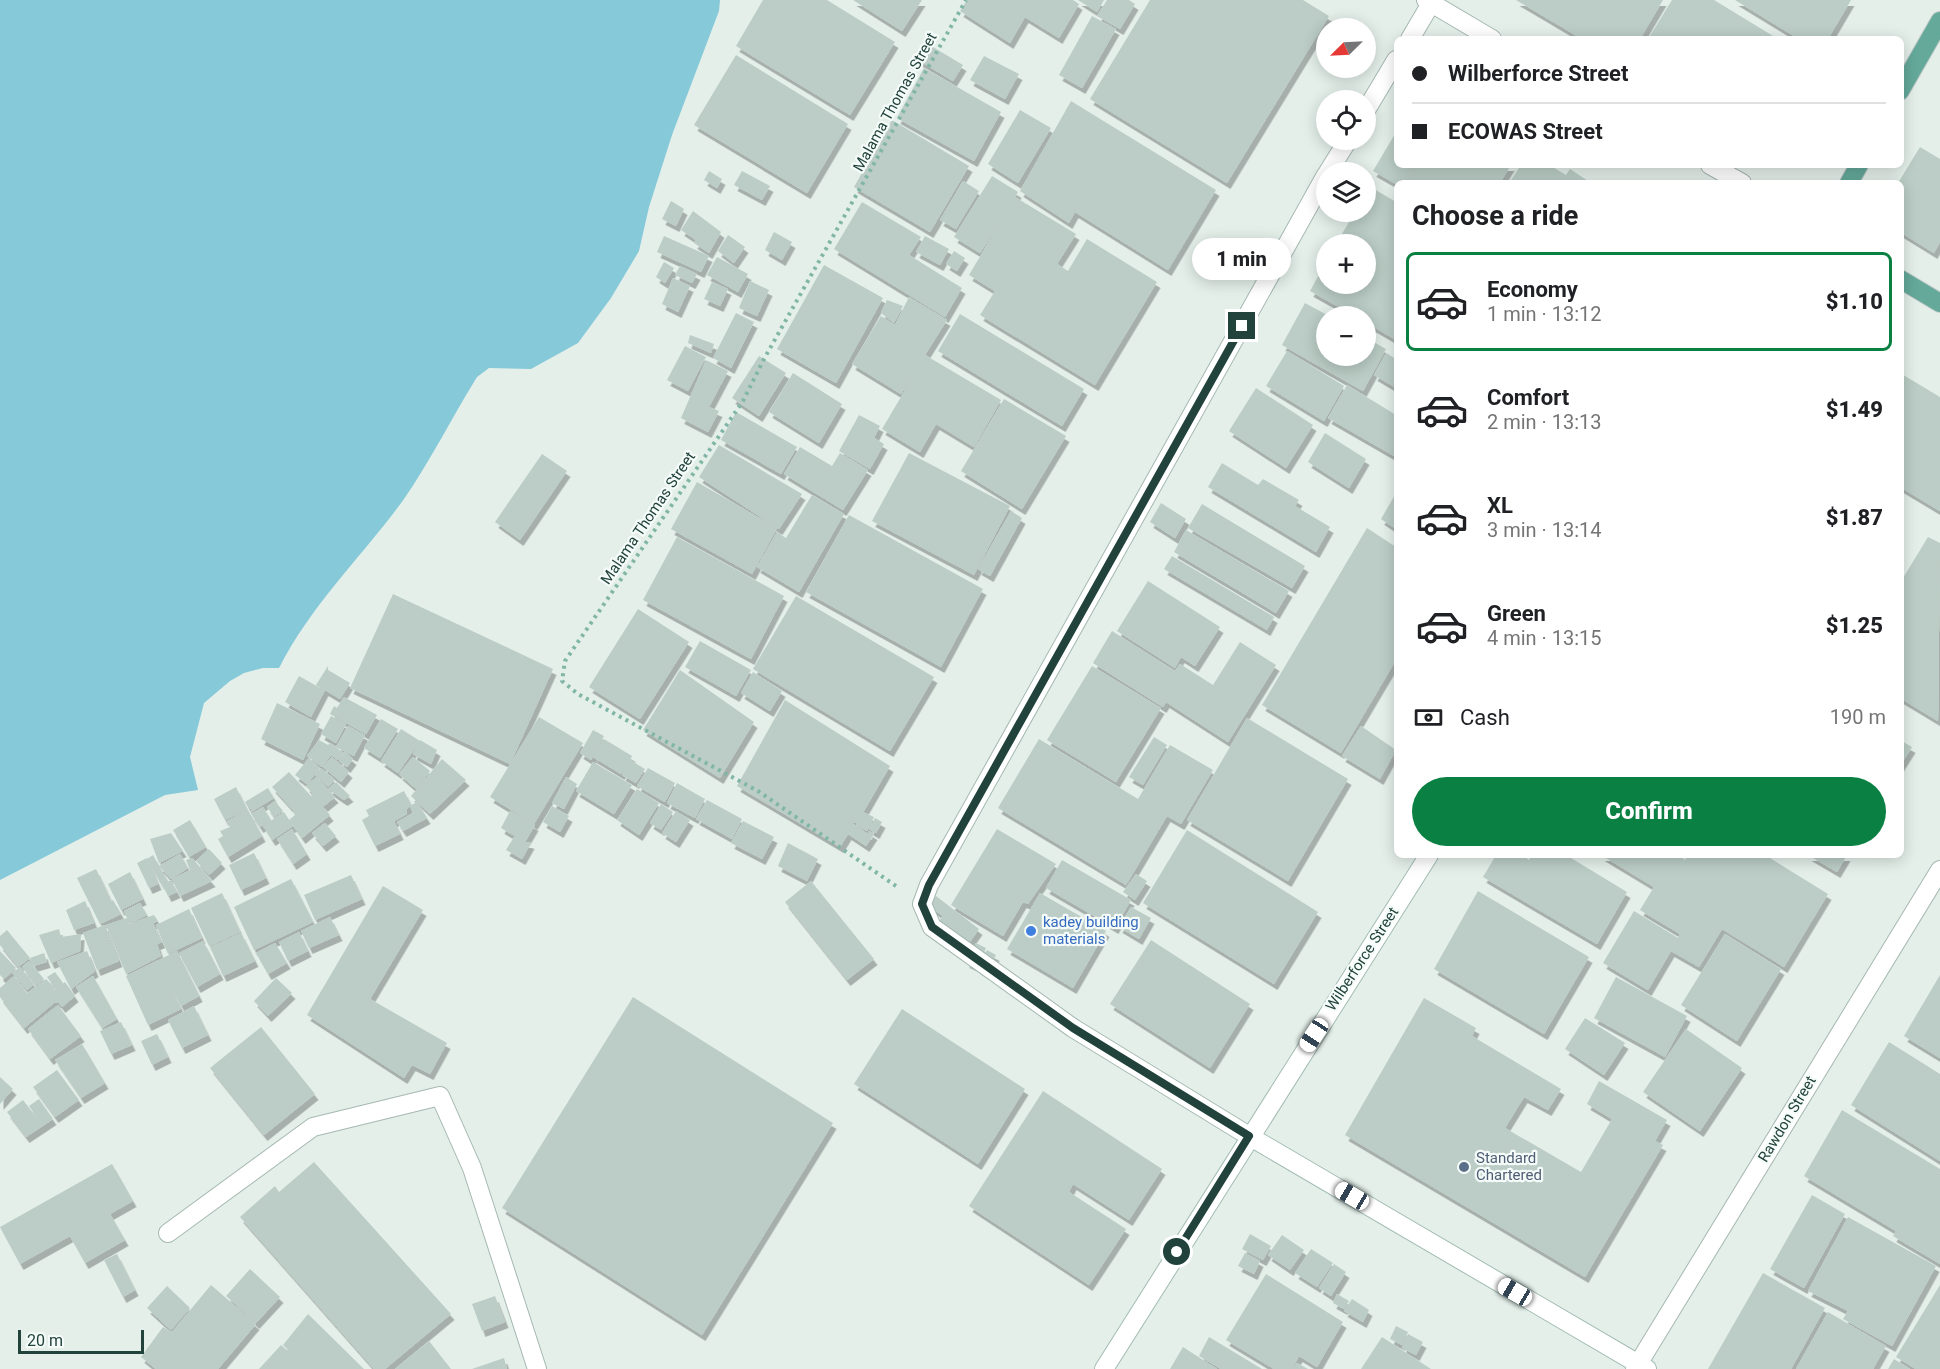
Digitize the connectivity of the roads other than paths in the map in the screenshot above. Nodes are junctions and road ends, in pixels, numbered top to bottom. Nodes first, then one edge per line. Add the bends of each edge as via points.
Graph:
1 (1430, 1) edge
2 (1940, 21) edge
3 (1412, 36) edge
4 (1487, 36) edge
5 (1394, 63) edge
6 (1904, 84) edge
7 (1376, 94) edge
8 (1715, 168) edge
9 (1737, 180) edge
10 (1316, 194) edge
11 (1904, 281) edge
12 (1940, 303) edge
13 (1427, 858) edge
14 (1940, 870) edge
15 (1249, 1136) junction
16 (168, 1233) dead end
17 (1640, 1367) edge
18 (537, 1369) edge
19 (1104, 1369) edge

1 - 3 street
1 - 4 street
2 - 6 main road
5 - 7 street
8 - 9 street
10 - 15 street via 929,885 922,904 932,927 1073,1028
11 - 12 main road
13 - 15 street, Wilberforce Street
14 - 17 street, Rawdon Street
15 - 17 street
15 - 19 street, Wilberforce Street
16 - 18 street via 313,1127 440,1096 472,1168

